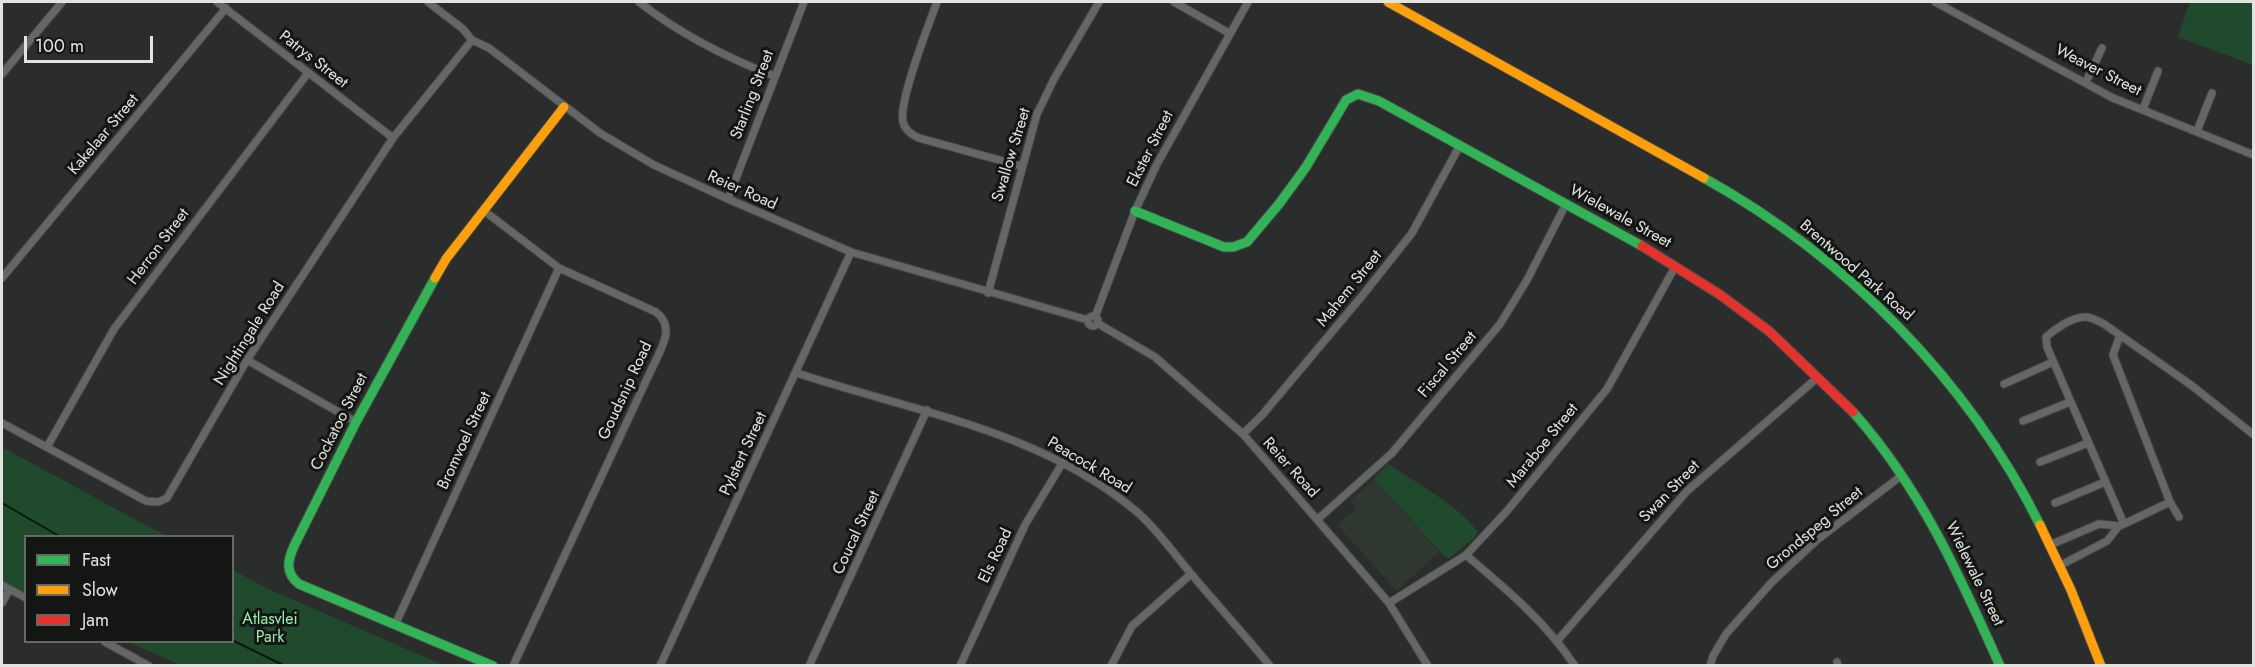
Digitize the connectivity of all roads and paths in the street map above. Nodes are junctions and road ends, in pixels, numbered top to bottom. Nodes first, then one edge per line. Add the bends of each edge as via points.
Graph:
1 (62, 2) edge
2 (217, 2) edge
3 (428, 2) edge
4 (639, 2) edge
5 (804, 2) edge
6 (937, 2) edge
7 (1099, 2) edge
8 (1174, 2) edge
9 (1248, 2) edge
10 (1388, 2) edge
11 (1935, 2) edge
12 (226, 8) junction
13 (1229, 33) junction
14 (472, 40) junction
15 (2102, 48) dead end
16 (2158, 71) dead end
17 (308, 73) junction
18 (2, 74) edge
19 (774, 76) junction
20 (2086, 82) junction
21 (2212, 93) dead end
22 (564, 107) junction
23 (2143, 109) junction
24 (2197, 131) junction
25 (393, 138) junction
26 (1459, 147) junction
27 (2253, 153) edge
28 (1022, 166) junction
29 (728, 199) junction
30 (1566, 204) junction
31 (483, 210) junction
32 (1135, 212) junction
33 (851, 252) junction
34 (1675, 267) junction
35 (559, 268) junction
36 (2, 278) edge
37 (988, 293) junction
38 (1093, 320) junction
39 (2120, 335) junction
40 (247, 360) junction
41 (2053, 362) junction
42 (797, 373) junction
43 (1817, 378) junction
44 (2004, 384) dead end
45 (2070, 402) junction
46 (927, 410) junction
47 (2023, 421) dead end
48 (356, 422) junction
49 (2, 423) edge
50 (1243, 434) junction
51 (2253, 435) edge
52 (2088, 443) junction
53 (48, 447) junction
54 (1063, 462) junction
55 (2040, 462) dead end
56 (1901, 477) junction
57 (2105, 482) junction
58 (2170, 502) junction
59 (2055, 503) dead end
60 (2179, 517) dead end
61 (1318, 519) junction
62 (2121, 525) junction
63 (2050, 545) junction
64 (1466, 555) junction
65 (2061, 565) junction
66 (1191, 574) junction
67 (2, 585) edge
68 (9, 590) junction
69 (24, 597) edge
70 (2, 603) edge
71 (1389, 603) junction
72 (395, 625) junction
73 (1558, 640) junction
74 (107, 643) edge
75 (149, 666) edge
76 (493, 666) edge
77 (513, 666) edge
78 (660, 666) edge
79 (809, 666) edge
80 (960, 666) edge
81 (1111, 666) edge
82 (1270, 666) edge
83 (1428, 666) edge
84 (1575, 666) edge
85 (1710, 666) edge
86 (2000, 666) edge
87 (2101, 666) edge

1 - 18 street
2 - 12 street, Patrys Street
3 - 14 street, Reier Road
4 - 19 street via 701,43
5 - 19 street, Starling Street
6 - 28 street via 903,108 905,128 919,138
7 - 28 street, Swallow Street via 1037,114
8 - 13 street
9 - 13 street, Ekster Street
10 - 63 street, Brentwood Park Road via 1715,184 1816,251 1874,302 1938,372 2001,459
11 - 20 street, Weaver Street
12 - 17 street, Patrys Street
12 - 36 street, Kakelaar Street
13 - 32 street, Ekster Street
14 - 22 street, Reier Road via 489,48
14 - 25 street, Nightingale Road
15 - 20 street
16 - 23 street
17 - 25 street, Patrys Street
17 - 53 street, Herron Street via 114,329
19 - 29 street, Starling Street
20 - 23 street, Weaver Street
21 - 24 street
22 - 29 street, Reier Road via 637,156
22 - 31 street, Cockatoo Street
23 - 24 street, Weaver Street
24 - 27 street, Weaver Street
25 - 40 street, Nightingale Road
26 - 30 street, Wielewale Street
26 - 32 street, Wielewale Street via 1360,93 1348,96 1341,105 1306,167 1247,242 1224,247
26 - 50 street, Mahem Street via 1412,233
28 - 37 street, Swallow Street
29 - 33 street, Reier Road
30 - 34 street, Wielewale Street
30 - 61 street, Fiscal Street via 1500,324 1392,453
31 - 35 street, Goudsnip Road
31 - 48 street, Cockatoo Street via 446,259
32 - 38 street, Ekster Street
33 - 37 street, Reier Road
33 - 42 street, Pylstert Street
34 - 43 street, Wielewale Street via 1769,331
34 - 64 street, Maraboe Street via 1607,389
35 - 72 street, Bromvoel Street
35 - 77 street, Goudsnip Road via 650,309 661,316 666,331
37 - 38 street, Reier Road
38 - 50 street, Reier Road via 1155,357
39 - 41 street via 2083,317 2046,337
39 - 51 street
39 - 58 street via 2113,355
40 - 48 street
40 - 53 street, Nightingale Road via 165,500 146,501
41 - 44 street
41 - 45 street
42 - 46 street, Peacock Road
42 - 78 street, Pylstert Street
43 - 56 street, Wielewale Street via 1854,412
43 - 73 street, Swan Street via 1687,491
45 - 47 street
45 - 52 street
46 - 54 street, Peacock Road via 1025,444
46 - 79 street, Coucal Street
48 - 72 street, Cockatoo Street via 295,544 287,569 299,584
49 - 53 street, Nightingale Road
50 - 61 street, Reier Road
52 - 55 street
52 - 57 street
54 - 66 street, Peacock Road via 1137,512
54 - 80 street, Els Road via 1025,525
56 - 85 street, Grondspeg Street via 1817,540 1771,583 1726,634
56 - 86 street, Wielewale Street via 1946,548
57 - 59 street
57 - 62 street
58 - 60 street
58 - 62 street
61 - 71 street, Reier Road
62 - 63 street via 2099,524
62 - 65 street via 2107,541
63 - 65 street, Brentwood Park Road
64 - 71 street, Maraboe Street
64 - 73 street
65 - 87 street, Brentwood Park Road
66 - 81 street via 1132,626
66 - 82 street, Peacock Road
67 - 68 street
68 - 69 street
68 - 70 street
71 - 83 street, Reier Road
72 - 76 street, Cockatoo Street
73 - 84 street
74 - 75 street

